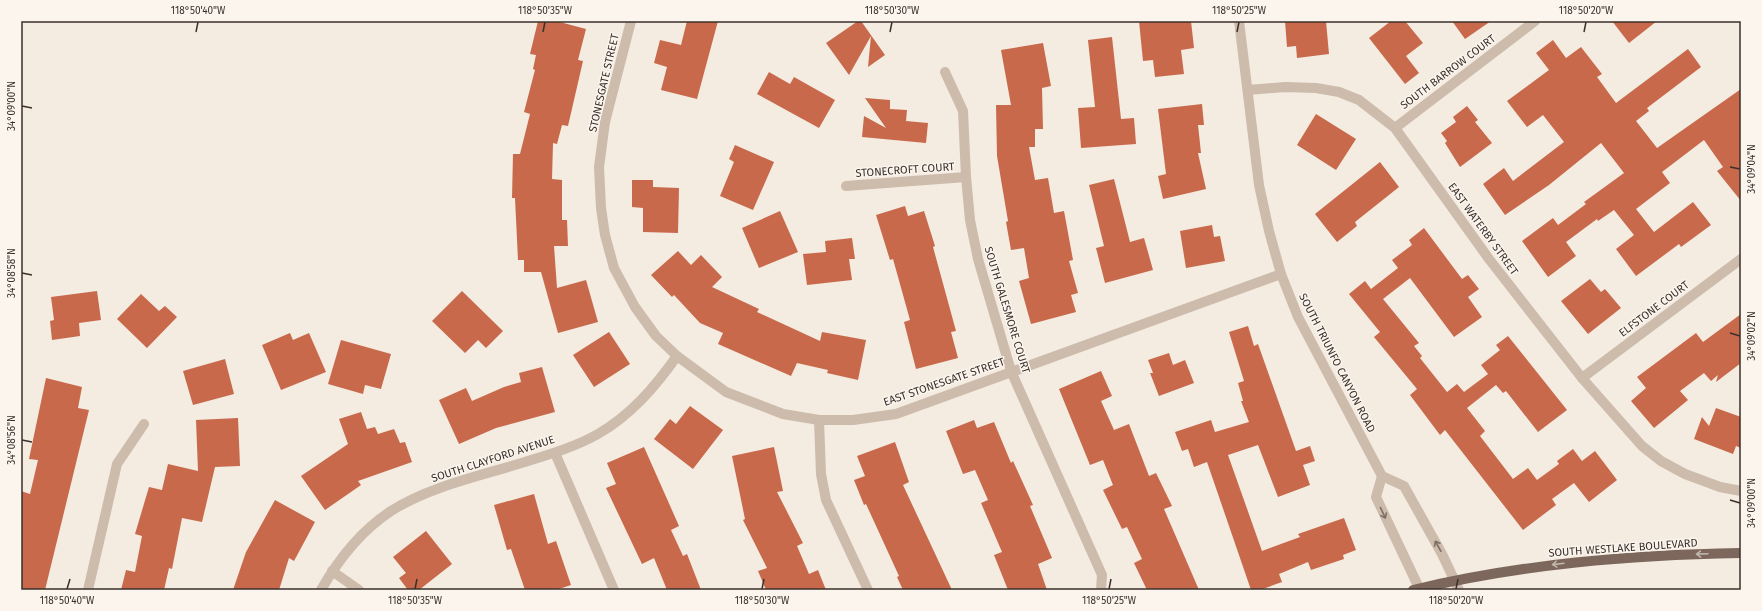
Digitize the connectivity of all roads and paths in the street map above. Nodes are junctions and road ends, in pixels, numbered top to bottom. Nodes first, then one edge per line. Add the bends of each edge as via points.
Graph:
1 (631, 21) edge
2 (1239, 21) edge
3 (1535, 21) edge
4 (944, 72) dead end
5 (1248, 90) junction
6 (1395, 128) junction
7 (966, 177) junction
8 (846, 186) dead end
9 (1741, 260) edge
10 (614, 268) joint
11 (1281, 274) junction
12 (677, 356) junction
13 (1011, 371) junction
14 (1582, 378) junction
15 (819, 420) junction
16 (144, 424) dead end
17 (555, 453) junction
18 (1382, 476) junction
19 (1741, 491) edge
20 (1741, 553) edge
21 (332, 571) junction
22 (1457, 586) edge
23 (88, 590) edge
24 (321, 590) edge
25 (359, 590) edge
26 (614, 590) edge
27 (868, 590) edge
28 (1101, 590) edge
29 (1417, 590) edge

1 - 10 street, STONESGATE STREET via 605,122 599,167 605,235
2 - 5 street, SOUTH TRIUNFO CANYON ROAD
3 - 6 street, SOUTH BARROW COURT
4 - 7 street, SOUTH GALESMORE COURT via 963,111
5 - 6 street, EAST WATERBY STREET via 1285,87 1339,92 1359,100
5 - 11 street, SOUTH TRIUNFO CANYON ROAD via 1259,185
6 - 14 street, EAST WATERBY STREET via 1490,259
7 - 8 street, STONECROFT COURT
7 - 13 street, SOUTH GALESMORE COURT via 970,220 978,259
9 - 14 street, ELFSTONE COURT
10 - 12 street, EAST STONESGATE STREET via 635,307 656,336
11 - 13 street, EAST STONESGATE STREET
11 - 18 street, SOUTH TRIUNFO CANYON ROAD via 1298,317
12 - 15 street, EAST STONESGATE STREET via 726,392 783,414
12 - 17 street, SOUTH CLAYFORD AVENUE via 647,395 623,418 597,435
13 - 15 street, EAST STONESGATE STREET via 896,414 853,420
13 - 28 street, SOUTH GALESMORE COURT via 1102,574
14 - 19 street, EAST WATERBY STREET via 1642,446 1661,461 1720,487
15 - 27 street via 820,474 826,500
16 - 23 street via 117,464
17 - 21 street, SOUTH CLAYFORD AVENUE via 430,492 391,511 358,540
17 - 26 street
22 -> 18 street via 1404,486
18 -> 29 street via 1376,497
20 -> 22 main road, SOUTH WESTLAKE BOULEVARD via 1600,559 1544,566
21 - 24 street, SOUTH CLAYFORD AVENUE
21 - 25 street
22 - 29 main road, SOUTH WESTLAKE BOULEVARD

